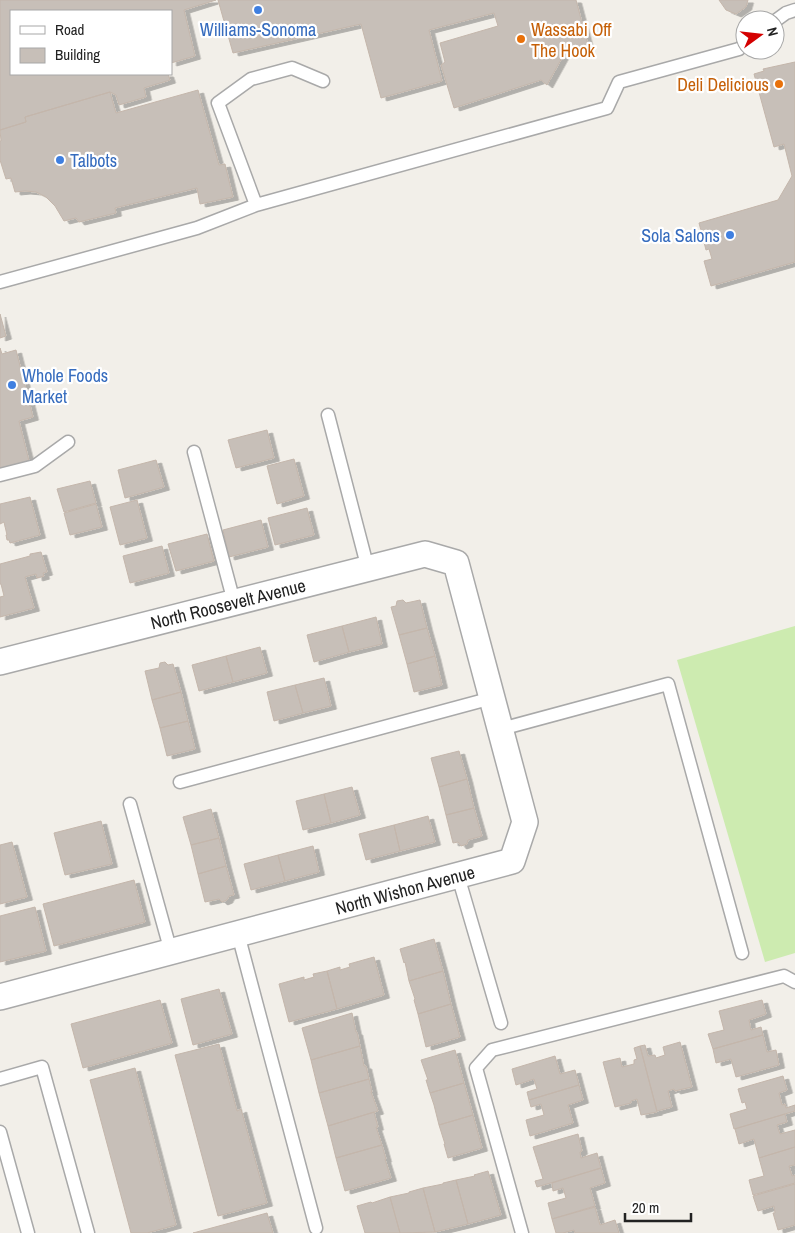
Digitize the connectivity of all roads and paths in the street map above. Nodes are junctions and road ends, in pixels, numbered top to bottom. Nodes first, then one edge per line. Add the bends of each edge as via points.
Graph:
1 (735, 50) edge
2 (323, 81) dead end
3 (256, 205) junction
4 (0, 282) edge
5 (328, 415) dead end
6 (68, 442) dead end
7 (194, 452) dead end
8 (0, 475) edge
9 (456, 564) joint
10 (368, 569) junction
11 (234, 602) junction
12 (0, 662) edge
13 (492, 698) junction
14 (501, 729) junction
15 (180, 782) dead end
16 (130, 804) dead end
17 (458, 876) junction
18 (238, 934) junction
19 (170, 952) junction
20 (742, 953) dead end
21 (795, 982) edge
22 (0, 997) edge
23 (501, 1023) dead end
24 (0, 1079) edge
25 (0, 1132) edge
26 (316, 1228) dead end
27 (28, 1233) edge
28 (88, 1233) edge
29 (522, 1233) edge

1 - 3 lane via 619,82 607,108
2 - 3 lane via 292,68 251,79 218,103
3 - 4 lane via 197,228
5 - 10 lane
6 - 8 lane via 35,466
7 - 11 lane
9 - 10 street, North Roosevelt Avenue via 425,554
9 - 13 street, North Wishon Avenue
10 - 11 street, North Roosevelt Avenue
11 - 12 street, North Roosevelt Avenue
13 - 14 street, North Wishon Avenue
13 - 15 lane
14 - 17 street, North Wishon Avenue via 526,822 512,862
14 - 20 lane via 668,684
16 - 19 lane
17 - 18 street, North Wishon Avenue
17 - 23 lane
18 - 19 street, North Wishon Avenue
18 - 26 lane
19 - 22 street, North Wishon Avenue
21 - 29 lane via 784,976 492,1050 476,1068
24 - 28 lane via 42,1067
25 - 27 lane

